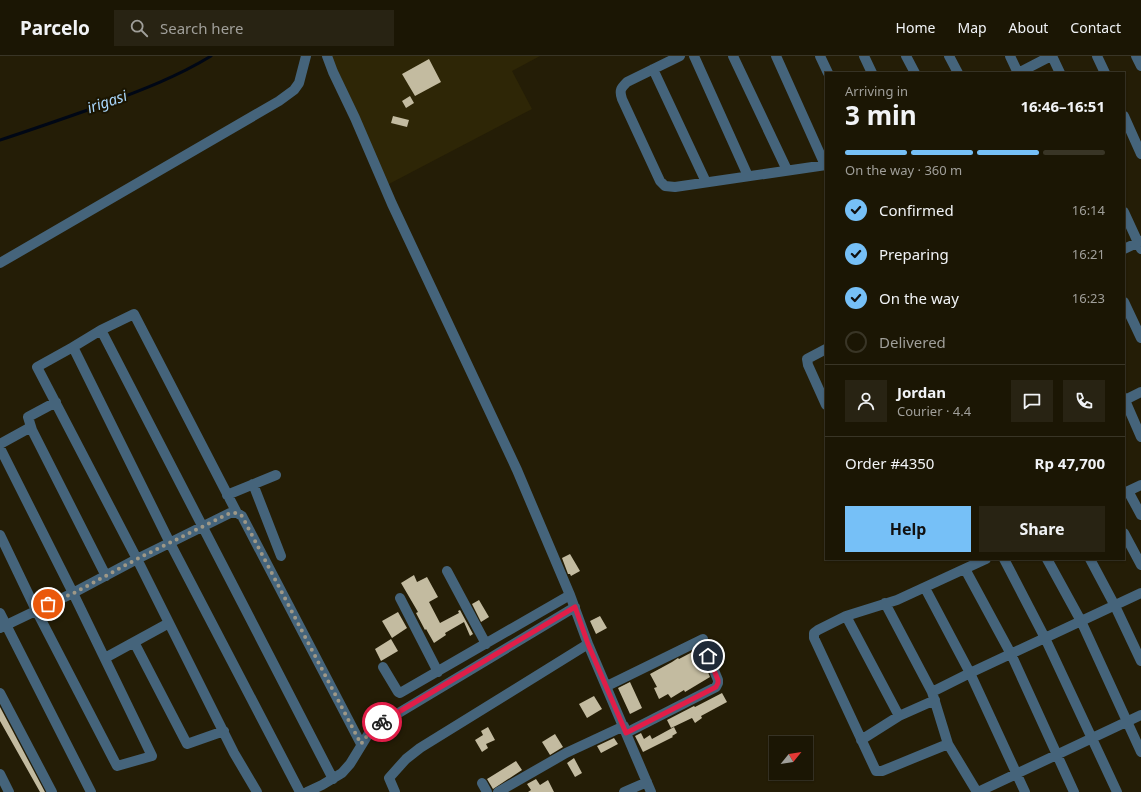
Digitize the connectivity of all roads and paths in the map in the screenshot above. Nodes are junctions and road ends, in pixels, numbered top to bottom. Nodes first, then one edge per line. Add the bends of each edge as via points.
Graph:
1 (306, 56) edge
2 (327, 56) edge
3 (680, 56) edge
4 (694, 56) edge
5 (733, 56) edge
6 (776, 56) edge
7 (820, 56) edge
8 (864, 56) edge
9 (906, 56) edge
10 (949, 56) edge
11 (1010, 56) edge
12 (1052, 56) edge
13 (1097, 56) edge
14 (1136, 56) edge
15 (1141, 66) edge
16 (653, 69) junction
17 (828, 72) edge
18 (872, 72) edge
19 (914, 72) edge
20 (957, 72) edge
21 (1018, 72) edge
22 (1020, 72) edge
23 (1060, 72) edge
24 (1105, 72) edge
25 (1125, 118) edge
26 (1141, 154) edge
27 (825, 163) edge
28 (825, 165) edge
29 (787, 170) junction
30 (748, 176) junction
31 (706, 182) junction
32 (1125, 214) edge
33 (1140, 244) edge
34 (1125, 249) edge
35 (0, 263) edge
36 (1125, 304) edge
37 (102, 330) junction
38 (1141, 338) edge
39 (73, 347) junction
40 (825, 350) edge
41 (823, 392) edge
42 (1141, 392) edge
43 (1125, 399) edge
44 (1125, 401) edge
45 (56, 402) junction
46 (31, 427) junction
47 (1141, 437) edge
48 (0, 444) edge
49 (0, 448) edge
50 (276, 475) dead end
51 (253, 484) junction
52 (1141, 485) edge
53 (1126, 492) edge
54 (227, 495) junction
55 (237, 513) junction
56 (1141, 515) edge
57 (203, 526) junction
58 (0, 535) edge
59 (1125, 535) edge
60 (170, 542) junction
61 (280, 556) dead end
62 (137, 559) junction
63 (984, 560) edge
64 (1005, 560) edge
65 (1048, 560) edge
66 (1091, 560) edge
67 (1141, 565) edge
68 (965, 569) junction
69 (447, 571) dead end
70 (106, 576) junction
71 (925, 588) junction
72 (74, 593) junction
73 (1141, 593) edge
74 (570, 595) junction
75 (400, 598) dead end
76 (885, 603) junction
77 (1115, 606) junction
78 (575, 607) junction
79 (36, 610) junction
80 (0, 613) edge
81 (846, 616) junction
82 (1081, 621) junction
83 (169, 624) junction
84 (3, 626) edge
85 (703, 638) dead end
86 (1045, 638) junction
87 (134, 642) junction
88 (486, 644) junction
89 (588, 644) junction
90 (1011, 654) junction
91 (708, 656) dead end
92 (105, 658) junction
93 (1141, 661) edge
94 (384, 667) dead end
95 (438, 672) junction
96 (970, 673) junction
97 (607, 686) junction
98 (0, 693) edge
99 (934, 696) junction
100 (1141, 715) edge
101 (899, 716) junction
102 (1126, 722) junction
103 (625, 730) junction
104 (224, 731) junction
105 (1092, 738) junction
106 (861, 740) junction
107 (361, 744) junction
108 (948, 744) junction
109 (1141, 752) edge
110 (1056, 755) junction
111 (0, 774) edge
112 (1017, 774) junction
113 (333, 778) junction
114 (647, 782) junction
115 (9, 792) edge
116 (52, 792) edge
117 (91, 792) edge
118 (257, 792) edge
119 (300, 792) edge
120 (307, 792) edge
121 (395, 792) edge
122 (498, 792) edge
123 (624, 792) edge
124 (651, 792) edge
125 (978, 792) edge
126 (1025, 792) edge
127 (1074, 792) edge
128 (1117, 792) edge

1 - 35 street via 299,83 279,101
2 - 74 street via 392,204 517,470
3 - 16 street
4 - 30 street
5 - 29 street
6 - 27 street
7 - 17 street
8 - 18 street
9 - 19 street
10 - 20 street
11 - 21 street
12 - 22 street
12 - 23 street
13 - 24 street
14 - 15 street
16 - 31 street
16 - 31 street via 621,87 622,99 665,186
25 - 26 street
28 - 29 street
29 - 30 street
30 - 31 street
32 - 33 street
33 - 34 street
36 - 38 street
37 - 39 street
37 - 54 street via 134,314
37 - 57 street
39 - 45 street via 37,367
39 - 60 street
40 - 41 street via 807,359
42 - 43 street
44 - 47 street
45 - 46 street via 28,417
45 - 62 street
46 - 48 street
46 - 70 street
49 - 72 street
50 - 51 street
51 - 54 street
51 - 61 street
52 - 53 street
53 - 56 street
54 - 55 street
55 - 57 street via 230,513
55 - 107 street via 242,516
57 - 60 street
57 - 113 street
58 - 79 street
59 - 67 street
60 - 62 street
60 - 119 street
62 - 70 street
62 - 83 street
63 - 68 street
64 - 86 street
65 - 82 street
66 - 77 street
68 - 71 street
68 - 90 street
69 - 88 street
70 - 72 street
71 - 76 street
71 - 96 street
72 - 79 street
72 - 92 street
73 - 77 street
74 - 78 street
74 - 88 street
75 - 95 street
76 - 81 street
76 - 99 street
77 - 82 street
77 - 93 street
78 - 89 street
78 - 107 street via 382,723 369,733
79 - 84 street
79 - 92 street via 117,766 152,756
80 - 84 street
81 - 101 street
81 - 106 street via 818,630 814,633 814,638
82 - 86 street
82 - 102 street
83 - 87 street
83 - 104 street
84 - 117 street
85 - 97 street
86 - 90 street
86 - 105 street
87 - 92 street
87 - 104 street via 187,744
88 - 95 street
89 - 97 street
89 - 121 street via 420,748 389,778
90 - 96 street
90 - 110 street
91 - 103 street via 718,680 716,687
94 - 95 street via 400,693
96 - 99 street
96 - 112 street
97 - 103 street
98 - 116 street
99 - 101 street
99 - 108 street
100 - 102 street
101 - 106 street
102 - 105 street
102 - 109 street
103 - 114 street
103 - 122 street via 566,753
104 - 118 street
105 - 110 street
105 - 128 street
106 - 108 street via 876,771 882,772
107 - 113 street via 350,764
108 - 125 street
110 - 112 street
110 - 127 street
111 - 115 street
112 - 125 street
112 - 126 street
113 - 120 street
114 - 123 street
114 - 124 street

